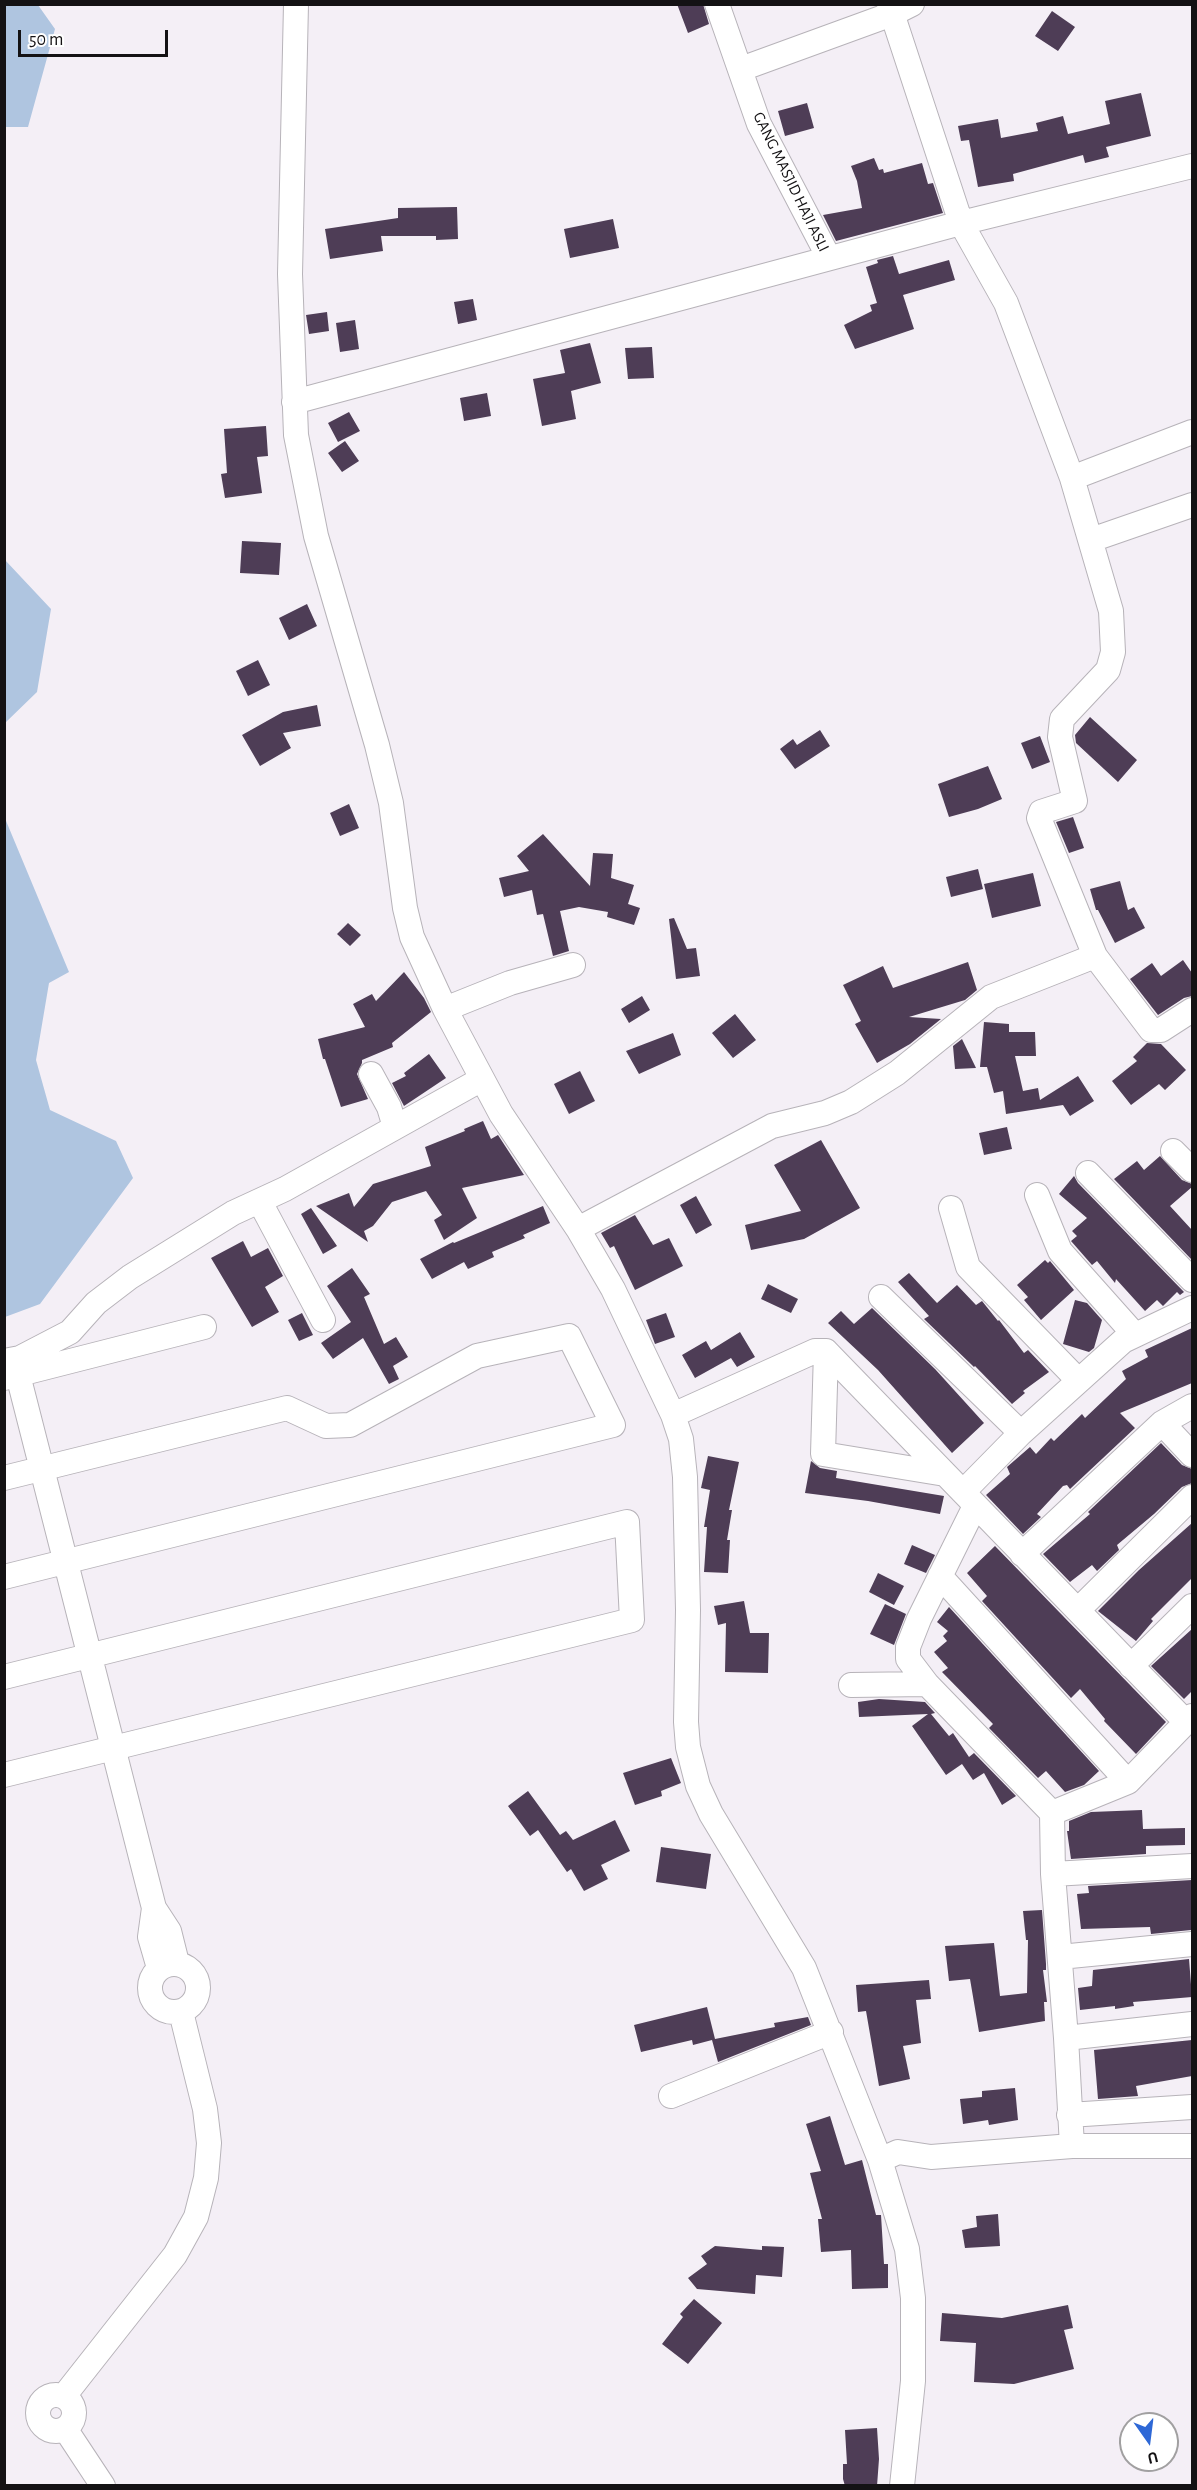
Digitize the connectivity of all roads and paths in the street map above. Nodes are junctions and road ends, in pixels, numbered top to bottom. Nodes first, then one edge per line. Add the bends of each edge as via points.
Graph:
1 (296, 4) edge
2 (717, 4) edge
3 (898, 8) edge
4 (741, 69) junction
5 (1192, 166) edge
6 (961, 223) junction
7 (829, 258) junction
8 (294, 402) junction
9 (1192, 432) edge
10 (1072, 478) junction
11 (1192, 505) edge
12 (1091, 540) junction
13 (1095, 956) junction
14 (573, 965) dead end
15 (445, 1009) junction
16 (1192, 1010) edge
17 (371, 1074) dead end
18 (482, 1079) junction
19 (394, 1126) junction
20 (1173, 1151) dead end
21 (1192, 1170) edge
22 (1088, 1173) dead end
23 (1037, 1195) dead end
24 (260, 1202) junction
25 (951, 1208) dead end
26 (578, 1229) junction
27 (1192, 1280) edge
28 (881, 1297) dead end
29 (1192, 1308) edge
30 (323, 1320) dead end
31 (204, 1327) dead end
32 (1134, 1334) junction
33 (826, 1352) junction
34 (9, 1371) edge
35 (1078, 1380) junction
36 (1192, 1406) edge
37 (673, 1415) junction
38 (1162, 1424) junction
39 (1021, 1433) junction
40 (1192, 1455) edge
41 (42, 1469) junction
42 (945, 1474) junction
43 (4, 1478) edge
44 (1192, 1497) edge
45 (969, 1499) junction
46 (1022, 1554) junction
47 (66, 1562) junction
48 (940, 1576) junction
49 (4, 1577) edge
50 (1192, 1606) edge
51 (1077, 1611) junction
52 (90, 1656) junction
53 (1131, 1666) junction
54 (4, 1677) edge
55 (927, 1684) junction
56 (851, 1685) dead end
57 (1189, 1719) edge
58 (113, 1748) junction
59 (4, 1775) edge
60 (1128, 1782) junction
61 (1052, 1813) junction
62 (1192, 1866) edge
63 (1053, 1874) junction
64 (1192, 1944) edge
65 (1060, 1957) junction
66 (168, 1966) junction
67 (181, 2012) junction
68 (1192, 2024) edge
69 (831, 2032) junction
70 (1066, 2038) junction
71 (672, 2096) dead end
72 (1192, 2107) edge
73 (1069, 2115) junction
74 (1072, 2146) junction
75 (1192, 2146) edge
76 (880, 2160) junction
77 (64, 2396) junction
78 (66, 2430) junction
79 (103, 2486) edge
80 (902, 2486) edge

1 - 8 street via 290,274
2 - 4 street, GANG MASJID HAJI ASLI
3 - 4 street
3 - 6 street
4 - 7 street, GANG MASJID HAJI ASLI via 759,124
5 - 6 street
6 - 7 street
6 - 10 street via 1006,303
7 - 8 street
8 - 15 street via 296,435 316,536 392,803 412,937
9 - 10 street
10 - 12 street
11 - 12 street
12 - 13 street via 1111,611 1113,652 1108,670 1062,718 1060,737 1075,801 1038,815
13 - 16 street via 1151,1030 1161,1030
13 - 26 street via 991,997 897,1073 851,1102 772,1126
14 - 15 street via 510,983
15 - 18 street
17 - 19 street via 389,1107
18 - 19 street
18 - 26 street
19 - 24 street
20 - 21 street
22 - 27 street
23 - 32 street via 1060,1251
24 - 30 street
24 - 34 street via 233,1213 130,1277 96,1303 70,1332 20,1358
25 - 35 street via 968,1267
26 - 37 street via 613,1289
28 - 39 street
29 - 32 street
31 - 34 street
32 - 35 street
33 - 37 street via 815,1351
33 - 42 street
33 - 42 street via 823,1454
34 - 41 street
35 - 39 street
36 - 38 street
37 - 69 street via 681,1439 685,1477 688,1747 698,1786 711,1814 792,1945
38 - 40 street
38 - 46 street
39 - 45 street
41 - 43 street
41 - 47 street
41 - 47 street via 287,1408 326,1426 350,1425 477,1356 569,1336 613,1425
42 - 45 street
44 - 51 street
45 - 46 street
45 - 48 street
46 - 51 street
47 - 49 street
47 - 52 street
48 - 55 street via 908,1647 908,1659
48 - 60 street
50 - 53 street
51 - 53 street
52 - 54 street
52 - 58 street
52 - 58 street via 627,1522 632,1620
53 - 57 street
55 - 56 street
55 - 61 street
57 - 60 street
58 - 59 street
58 - 66 street via 154,1908 150,1937
60 - 61 street
61 - 63 street
62 - 63 street
63 - 65 street
64 - 65 street
65 - 70 street
66 - 67 street via 192,1971 198,1980 199,1990 193,2004
66 - 67 street via 151,1979 150,1993 156,2005 168,2012
67 - 77 street via 205,2109 209,2144 206,2178 196,2217 175,2255
68 - 70 street
69 - 71 street
69 - 76 street
70 - 73 street
72 - 73 street
73 - 74 street
74 - 75 street
74 - 76 street via 931,2157 898,2152
76 - 80 street via 907,2249 913,2298 913,2381
77 - 78 street via 74,2406 75,2420
77 - 78 street via 52,2395 41,2402 37,2414 42,2426 53,2432
78 - 79 street

